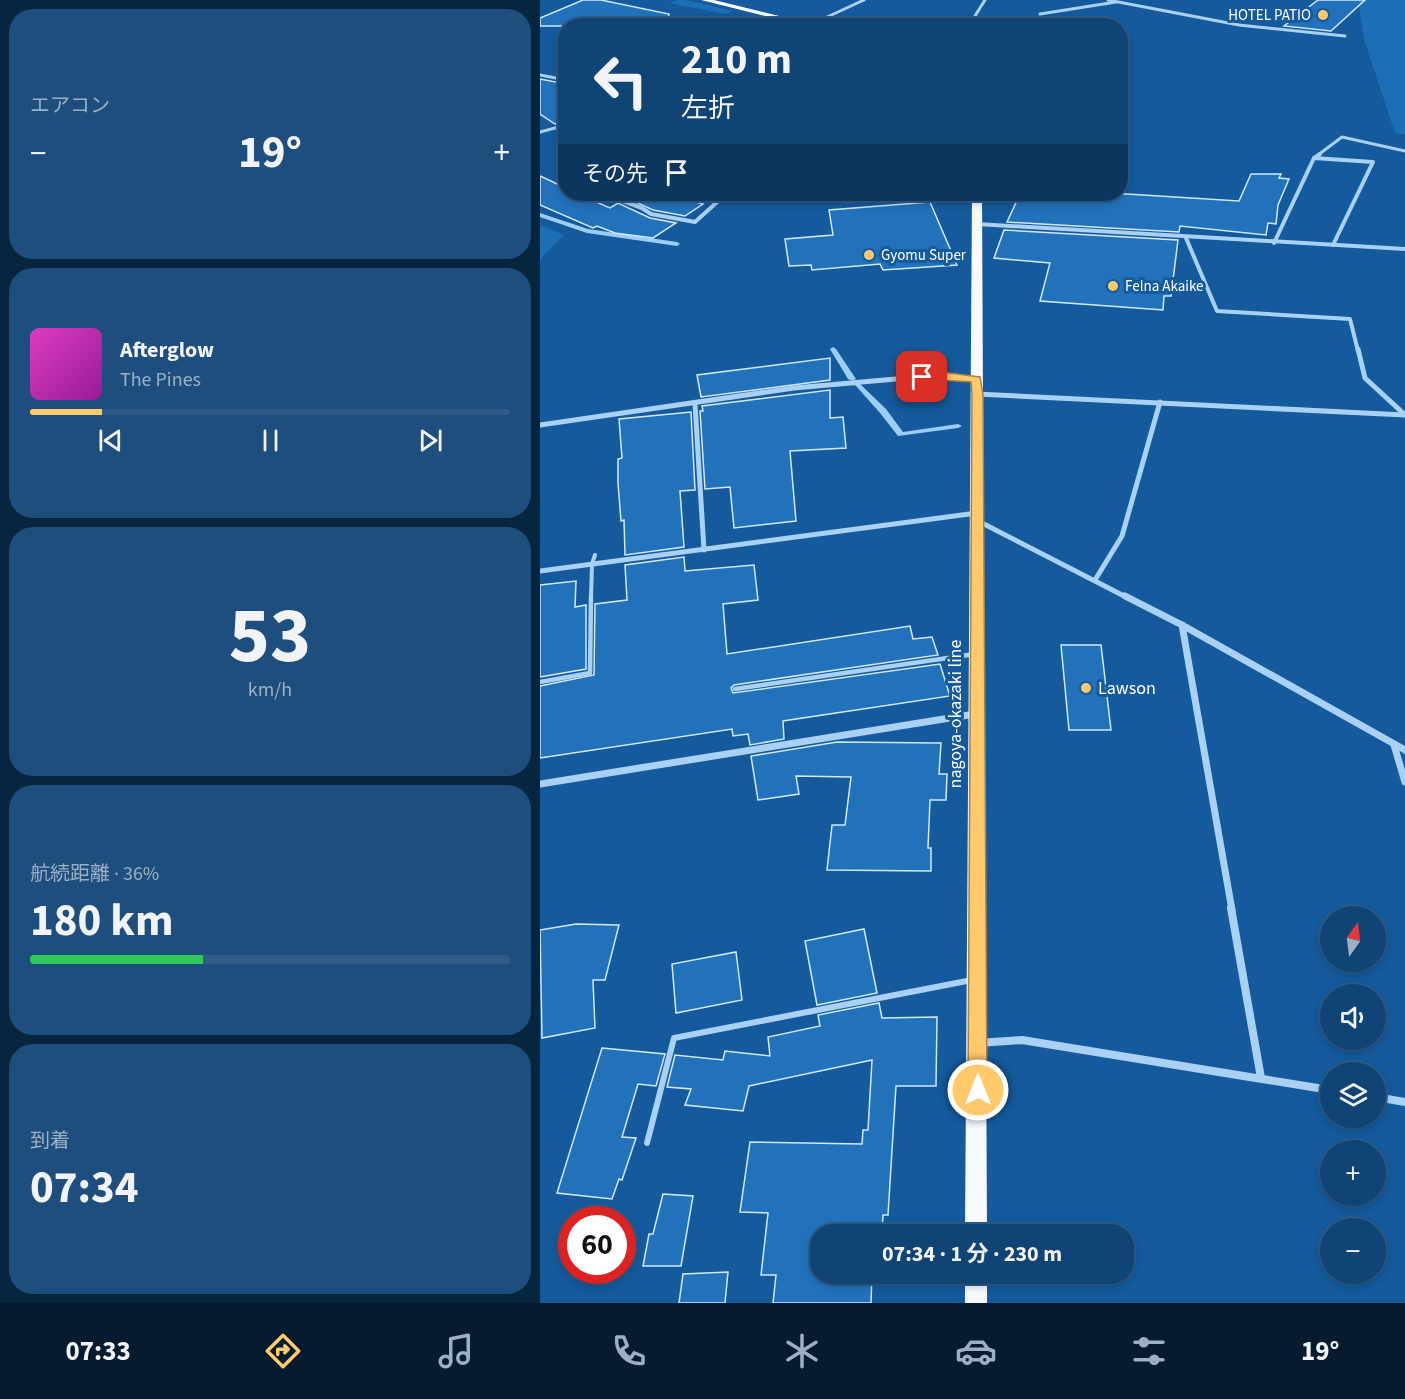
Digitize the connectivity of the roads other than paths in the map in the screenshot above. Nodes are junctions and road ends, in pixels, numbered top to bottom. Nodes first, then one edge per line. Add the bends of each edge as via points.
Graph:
1 (705, 0) edge
2 (864, 0) edge
3 (985, 0) edge
4 (1108, 0) edge
5 (1117, 2) junction
6 (1040, 14) dead end
7 (783, 18) edge
8 (828, 18) edge
9 (975, 18) edge
10 (1345, 36) dead end
11 (540, 75) edge
12 (558, 78) edge
13 (558, 127) edge
14 (540, 132) edge
15 (1405, 151) edge
16 (1314, 158) junction
17 (624, 201) edge
18 (718, 201) edge
19 (977, 201) edge
20 (977, 224) junction
21 (1186, 238) junction
22 (1274, 243) junction
23 (1333, 245) junction
24 (1405, 249) edge
25 (976, 387) junction
26 (1160, 402) junction
27 (695, 404) junction
28 (1405, 415) edge
29 (540, 425) edge
30 (978, 517) junction
31 (704, 550) junction
32 (595, 555) dead end
33 (592, 564) junction
34 (540, 571) edge
35 (1095, 580) junction
36 (1182, 625) junction
37 (977, 653) junction
38 (540, 682) edge
39 (735, 689) dead end
40 (977, 714) junction
41 (1394, 745) junction
42 (1405, 750) edge
43 (1405, 782) edge
44 (540, 784) edge
45 (978, 978) junction
46 (978, 1042) junction
47 (1261, 1078) junction
48 (1320, 1088) edge
49 (1386, 1099) edge
50 (1405, 1102) edge
51 (647, 1143) dead end
52 (976, 1224) edge
53 (976, 1284) edge
54 (976, 1303) edge

1 - 7 main road
2 - 8 street
3 - 9 street
4 - 5 street
5 - 6 street
5 - 10 street via 1239,25
11 - 12 street
13 - 14 street
15 - 16 street via 1342,137
16 - 22 street
16 - 23 street via 1373,162
17 - 18 street via 651,214 694,222
19 - 20 main road, nagoya-okazaki line
20 - 21 street
20 - 25 main road, nagoya-okazaki line
21 - 22 street
21 - 28 street via 1217,311 1350,319 1365,378
22 - 23 street
23 - 24 street
25 - 26 street
25 - 27 street via 941,375 794,388
25 - 30 main road, nagoya-okazaki line
26 - 28 street
26 - 35 street via 1122,536
27 - 29 street
27 - 31 street
30 - 31 street
30 - 35 street
30 - 37 main road, nagoya-okazaki line
31 - 33 street
32 - 33 lane
33 - 34 street
33 - 38 lane via 590,674
35 - 36 street
36 - 41 street
36 - 47 street
37 - 39 lane
37 - 40 main road, nagoya-okazaki line
40 - 44 street
40 - 45 main road, nagoya-okazaki line
41 - 42 street
41 - 43 street
45 - 46 main road, nagoya-okazaki line
45 - 51 lane via 674,1038
46 - 47 street via 1022,1040
46 - 52 main road, nagoya-okazaki line
47 - 48 street
49 - 50 street
53 - 54 main road

